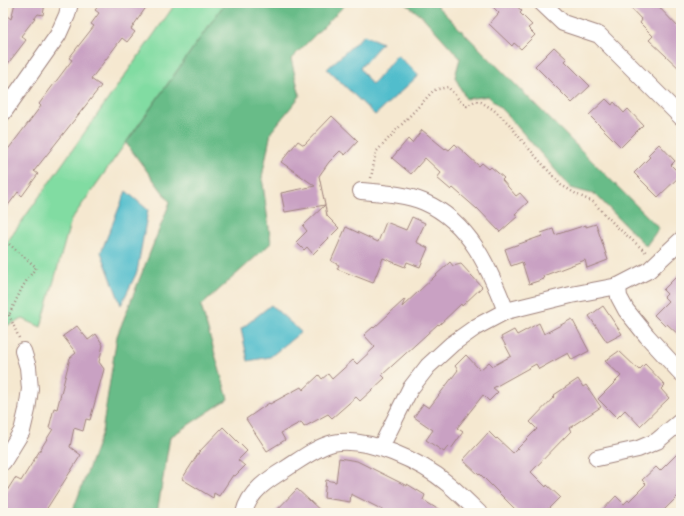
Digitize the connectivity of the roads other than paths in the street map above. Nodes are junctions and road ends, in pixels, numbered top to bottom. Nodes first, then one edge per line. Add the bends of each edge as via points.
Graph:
1 (70, 3) edge
2 (542, 3) edge
3 (3, 113) edge
4 (681, 117) edge
5 (365, 191) road end
6 (681, 240) edge
7 (618, 286) junction
8 (506, 311) junction
9 (24, 351) road end
10 (681, 373) edge
11 (681, 421) edge
12 (381, 448) junction
13 (597, 458) dead end
14 (3, 462) edge
15 (471, 510) edge
16 (244, 513) edge

1 - 3 street via 58,35
2 - 4 street via 564,24 599,35
5 - 8 street via 423,202 440,210 455,222 482,256
6 - 7 street via 649,270
7 - 8 street
7 - 10 street via 619,297 626,310
8 - 12 street via 476,327 428,366 410,389
9 - 14 street via 30,389 27,410 22,431
11 - 13 street via 657,441 638,449
12 - 15 street via 412,461 448,483
12 - 16 street via 345,441 319,448 262,485 252,496

